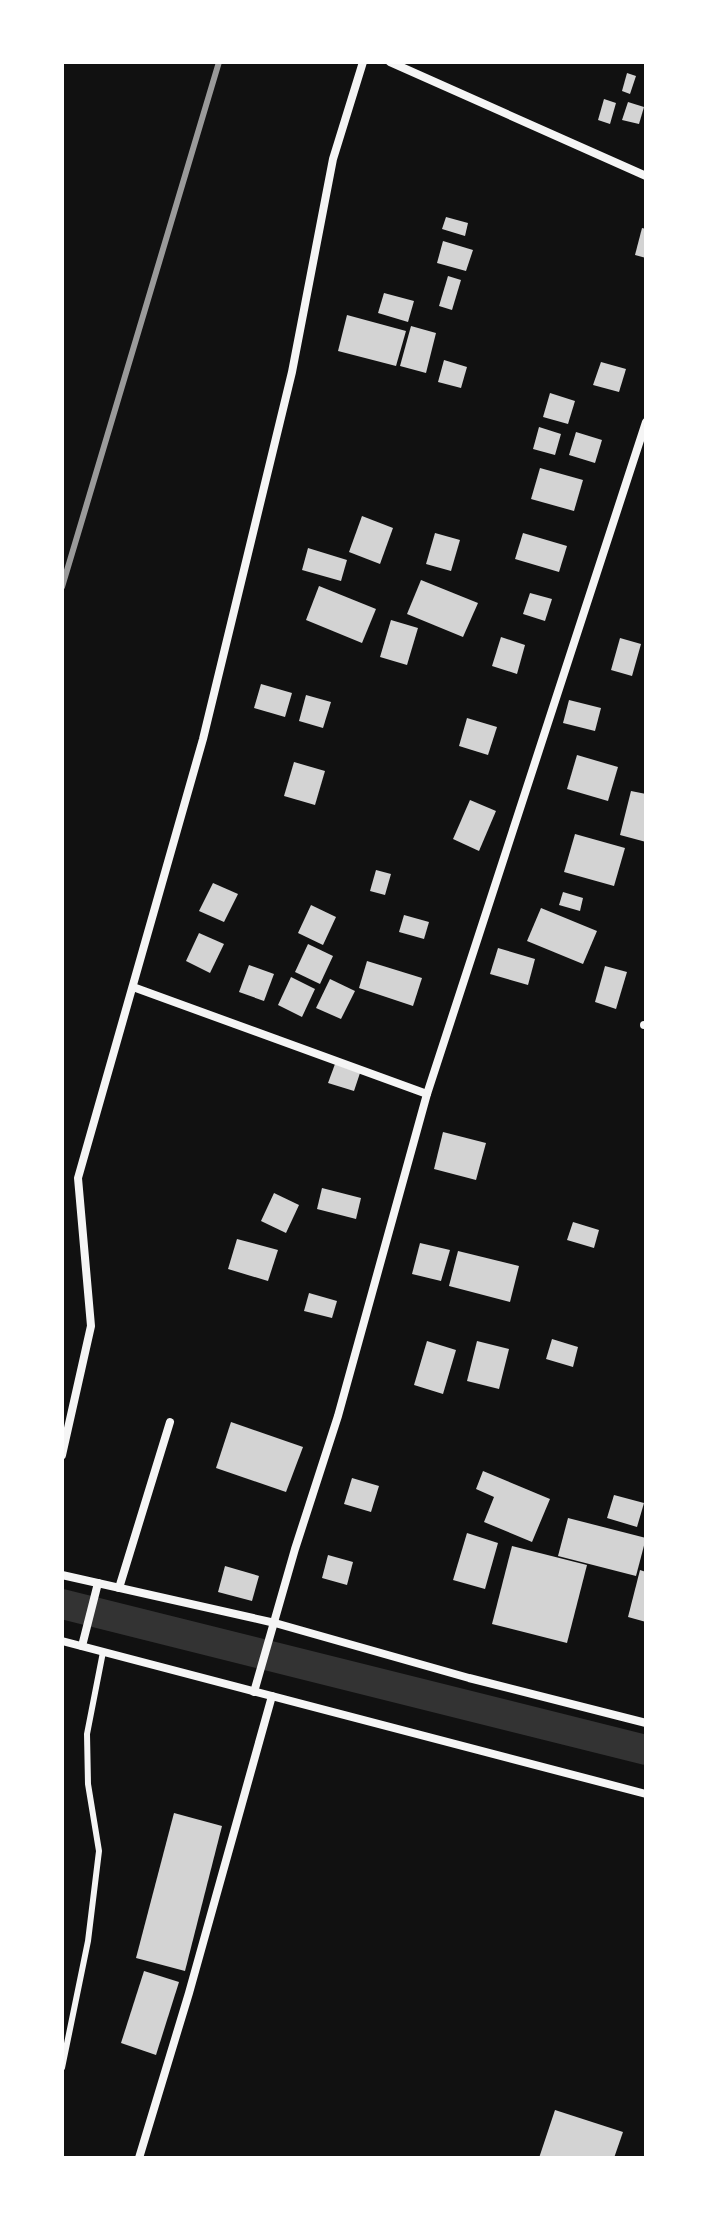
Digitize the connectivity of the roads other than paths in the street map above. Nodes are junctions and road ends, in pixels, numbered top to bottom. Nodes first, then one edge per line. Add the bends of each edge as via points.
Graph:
1 (363, 62) edge
2 (390, 62) edge
3 (646, 176) edge
4 (646, 422) edge
5 (133, 987) junction
6 (427, 1094) junction
7 (170, 1422) dead end
8 (62, 1455) edge
9 (62, 1575) edge
10 (98, 1583) junction
11 (119, 1588) junction
12 (275, 1623) junction
13 (62, 1641) edge
14 (82, 1646) junction
15 (103, 1652) junction
16 (254, 1692) junction
17 (272, 1696) junction
18 (646, 1723) edge
19 (646, 1794) edge
20 (62, 2068) edge
21 (139, 2158) edge

1 - 5 street via 333,159 292,372 207,724
2 - 3 street
4 - 6 street
5 - 6 street
5 - 8 street via 78,1178 91,1326
6 - 12 street
7 - 11 street
9 - 10 street
10 - 11 street
10 - 14 street
11 - 12 street
12 - 16 street
12 - 18 street
13 - 14 street
14 - 15 street
15 - 16 street
15 - 20 lane via 87,1734 88,1784 99,1851 88,1941
16 - 17 street
17 - 19 street
17 - 21 street

